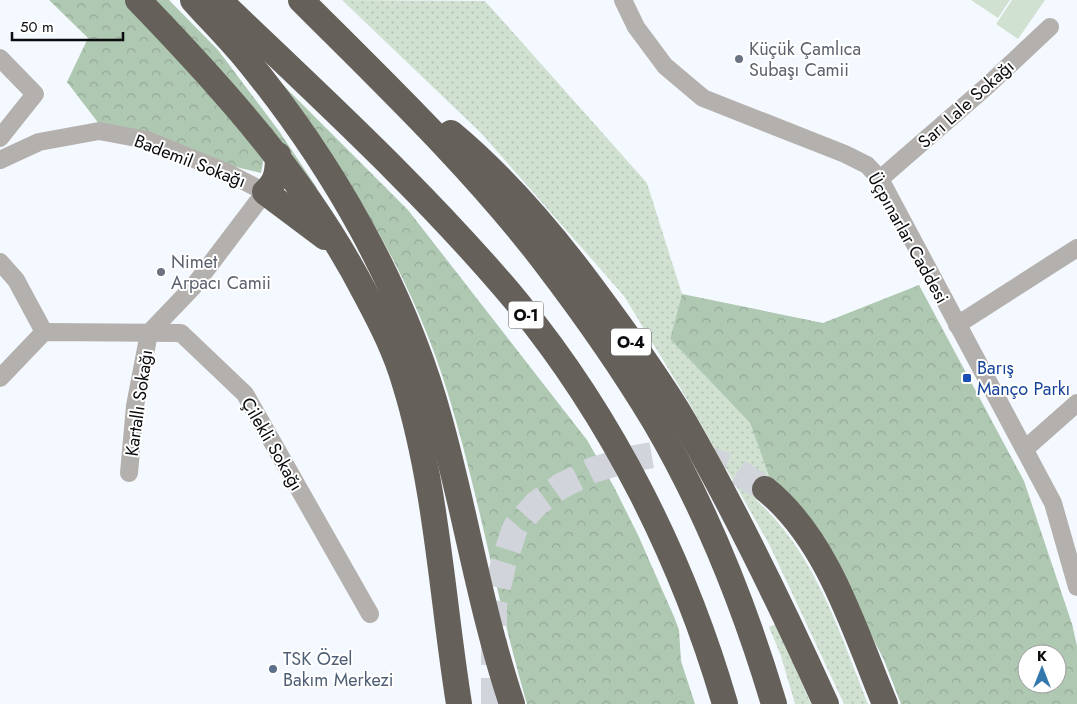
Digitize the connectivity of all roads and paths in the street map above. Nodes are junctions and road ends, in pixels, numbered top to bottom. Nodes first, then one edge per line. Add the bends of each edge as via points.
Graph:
1 (138, 0) edge
2 (192, 0) edge
3 (219, 0) edge
4 (301, 0) edge
5 (623, 0) edge
6 (1050, 27) dead end
7 (347, 46) junction
8 (0, 58) edge
9 (0, 138) edge
10 (278, 155) junction
11 (0, 160) edge
12 (880, 179) junction
13 (265, 192) junction
14 (1077, 248) edge
15 (343, 250) junction
16 (0, 262) edge
17 (957, 325) junction
18 (44, 332) junction
19 (149, 333) junction
20 (0, 378) edge
21 (1077, 403) edge
22 (1025, 449) junction
23 (129, 473) dead end
24 (765, 489) tunnel mouth
25 (1077, 587) edge
26 (370, 614) dead end
27 (459, 704) edge
28 (512, 704) edge
29 (725, 704) edge
30 (774, 704) edge
31 (826, 704) edge
32 (885, 704) edge

1 - 10 highway via 212,77
2 - 28 highway via 243,55 333,181 368,241 400,306 440,420
3 - 29 highway, O-1 via 333,107 455,232 518,304 560,361 615,444 655,521 687,593
4 - 7 highway, O-1
5 - 12 street, Üçpınarlar Caddesi via 636,27 664,66 702,98 867,164
6 - 12 street, Sarı Lale Sokağı
7 - 30 highway, O-1 via 470,174 544,261 607,348 655,423 696,501 732,585
7 - 31 highway, O-4 via 484,161 558,242 621,327 684,422 735,514
8 - 9 street via 35,94
10 - 13 highway via 274,184
10 - 15 highway
11 - 13 street, Bademil Sokağı via 39,142 99,131 146,140 226,172
12 - 17 street, Üçpınarlar Caddesi
13 - 15 highway
13 - 19 street via 193,287
14 - 17 street
15 - 27 highway via 390,340 408,394 433,516
16 - 18 street via 16,280
17 - 22 street, Üçpınarlar Caddesi
18 - 19 street, Çilekli Sokağı
18 - 20 street
19 - 23 street, Kartallı Sokağı via 135,406
19 - 26 street, Çilekli Sokağı via 181,333 245,394
21 - 22 street
22 - 25 street, Üçpınarlar Caddesi via 1053,503
24 - 32 highway via 785,505 802,526 822,560

